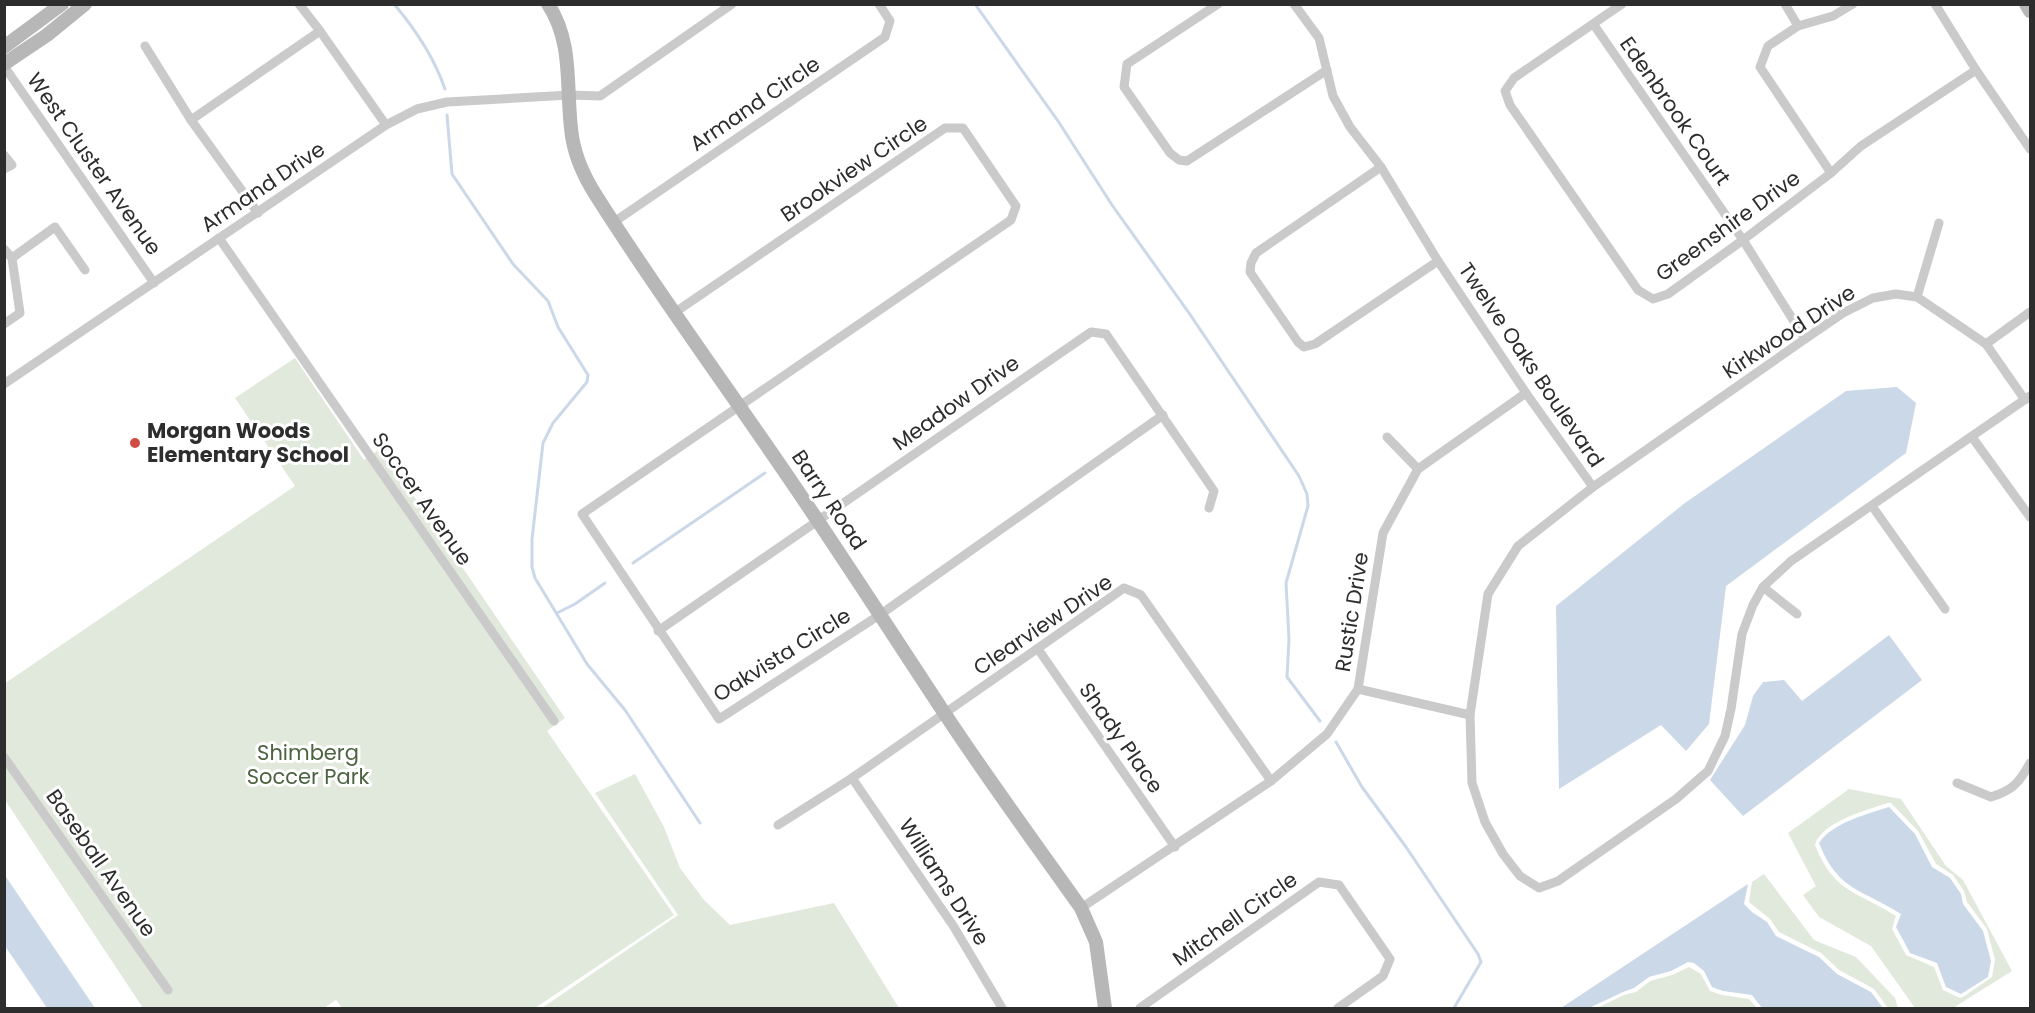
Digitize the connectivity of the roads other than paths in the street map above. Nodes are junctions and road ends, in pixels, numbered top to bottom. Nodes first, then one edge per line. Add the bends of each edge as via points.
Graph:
1 (62, 4) edge
2 (85, 4) edge
3 (299, 4) edge
4 (548, 4) edge
5 (732, 4) edge
6 (879, 4) edge
7 (1218, 4) edge
8 (1294, 4) edge
9 (1622, 4) edge
10 (1785, 4) edge
11 (1853, 4) edge
12 (1935, 4) edge
13 (2026, 4) edge
14 (2031, 11) edge
15 (1594, 25) junction
16 (1798, 26) junction
17 (320, 31) junction
18 (4, 46) edge
19 (145, 46) dead end
20 (4, 65) edge
21 (1327, 70) junction
22 (1976, 70) junction
23 (570, 95) junction
24 (191, 120) junction
25 (386, 125) junction
26 (2031, 149) edge
27 (4, 154) edge
28 (1381, 167) junction
29 (4, 169) edge
30 (1831, 173) junction
31 (258, 213) junction
32 (614, 222) junction
33 (1939, 223) dead end
34 (219, 238) junction
35 (1743, 240) junction
36 (4, 249) edge
37 (12, 258) junction
38 (1438, 261) junction
39 (85, 270) dead end
40 (154, 283) junction
41 (1917, 297) junction
42 (2031, 312) edge
43 (674, 313) junction
44 (4, 324) edge
45 (1806, 339) junction
46 (1986, 344) junction
47 (4, 384) edge
48 (1526, 393) junction
49 (2028, 398) edge
50 (740, 406) junction
51 (1163, 415) junction
52 (1972, 436) junction
53 (1387, 437) dead end
54 (1418, 469) junction
55 (1593, 487) junction
56 (1872, 506) junction
57 (1209, 508) dead end
58 (2031, 517) edge
59 (818, 520) junction
60 (1763, 587) junction
61 (1945, 609) dead end
62 (881, 614) junction
63 (1797, 614) dead end
64 (658, 631) junction
65 (1038, 649) junction
66 (1358, 688) junction
67 (944, 713) junction
68 (1470, 715) junction
69 (554, 721) dead end
70 (4, 757) edge
71 (2031, 763) edge
72 (852, 778) junction
73 (1271, 781) junction
74 (1957, 783) dead end
75 (778, 825) dead end
76 (1175, 847) junction
77 (1080, 908) junction
78 (168, 990) dead end
79 (1002, 1008) edge
80 (1105, 1008) edge
81 (1140, 1008) edge
82 (1338, 1008) edge

1 - 18 street
2 - 20 street
3 - 17 street
4 - 23 street, Barry Road via 558,20 568,56
5 - 23 street via 600,96
6 - 32 street, Armand Circle via 890,21 885,37
7 - 21 street via 1127,64 1124,87 1179,160 1187,161
8 - 21 street, Twelve Oaks Boulevard via 1319,38
9 - 15 street, Greenshire Drive
10 - 16 street
11 - 16 street via 1833,16
12 - 22 street
13 - 14 street
15 - 35 street, Edenbrook Court
15 - 35 street, Greenshire Drive via 1514,78 1505,91 1510,105 1638,290 1653,299 1668,294
16 - 30 street via 1768,46 1760,67
17 - 24 street
17 - 25 street
19 - 24 street
20 - 40 street, West Cluster Avenue
21 - 28 street, Twelve Oaks Boulevard via 1333,96 1350,128
22 - 26 street
22 - 30 street, Greenshire Drive via 1861,146
23 - 25 street, Armand Drive via 447,102 417,109
23 - 32 street, Barry Road via 571,130 580,166
24 - 31 street
25 - 31 street, Armand Drive
27 - 29 street via 12,165
28 - 38 street, Twelve Oaks Boulevard
28 - 38 street via 1256,252 1250,272 1304,347 1315,344
30 - 35 street, Greenshire Drive
31 - 34 street, Armand Drive
32 - 43 street, Barry Road
33 - 41 street
34 - 40 street, Armand Drive
34 - 69 street, Soccer Avenue
35 - 45 street, Edenbrook Court
36 - 37 street
37 - 39 street via 55,227
37 - 44 street via 20,313
38 - 48 street, Twelve Oaks Boulevard
40 - 47 street, Armand Drive
41 - 45 street, Kirkwood Drive via 1896,294 1873,298
41 - 46 street
42 - 46 street
43 - 50 street, Barry Road
43 - 50 street, Brookview Circle via 945,128 963,128 1016,206 1011,220
45 - 55 street, Kirkwood Drive
46 - 49 street
48 - 54 street, Rustic Drive
48 - 55 street, Twelve Oaks Boulevard
49 - 52 street, Twelve Oaks Boulevard
50 - 59 street, Barry Road
50 - 64 street, Oakvista Circle via 582,514
51 - 57 street, Meadow Drive via 1214,491
51 - 59 street, Meadow Drive via 1106,334 1091,332
51 - 62 street, Oakvista Circle
52 - 56 street, Twelve Oaks Boulevard
52 - 58 street
53 - 54 street
54 - 66 street, Rustic Drive via 1383,533
55 - 68 street, Twelve Oaks Boulevard via 1518,546 1488,594
56 - 60 street, Twelve Oaks Boulevard via 1791,561
56 - 61 street
59 - 62 street, Barry Road
59 - 64 street, Meadow Drive
60 - 63 street
60 - 68 street, Twelve Oaks Boulevard via 1742,634 1725,736 1708,771 1676,799 1557,881 1539,888 1520,876 1485,822 1472,783
62 - 64 street, Oakvista Circle via 719,719
62 - 67 street, Barry Road
65 - 67 street, Clearview Drive
65 - 73 street, Clearview Drive via 1124,588 1141,595
65 - 76 street, Shady Place
66 - 68 street
66 - 73 street, Rustic Drive via 1327,734
67 - 72 street, Clearview Drive
67 - 77 street, Barry Road
70 - 78 street, Baseball Avenue
71 - 74 street via 2019,782 1991,797
72 - 75 street, Clearview Drive
72 - 79 street, Williams Drive via 954,927
73 - 76 street, Rustic Drive
76 - 77 street, Rustic Drive
77 - 80 street, Barry Road via 1096,942
81 - 82 street, Mitchell Circle via 1319,882 1339,885 1390,959 1383,976

